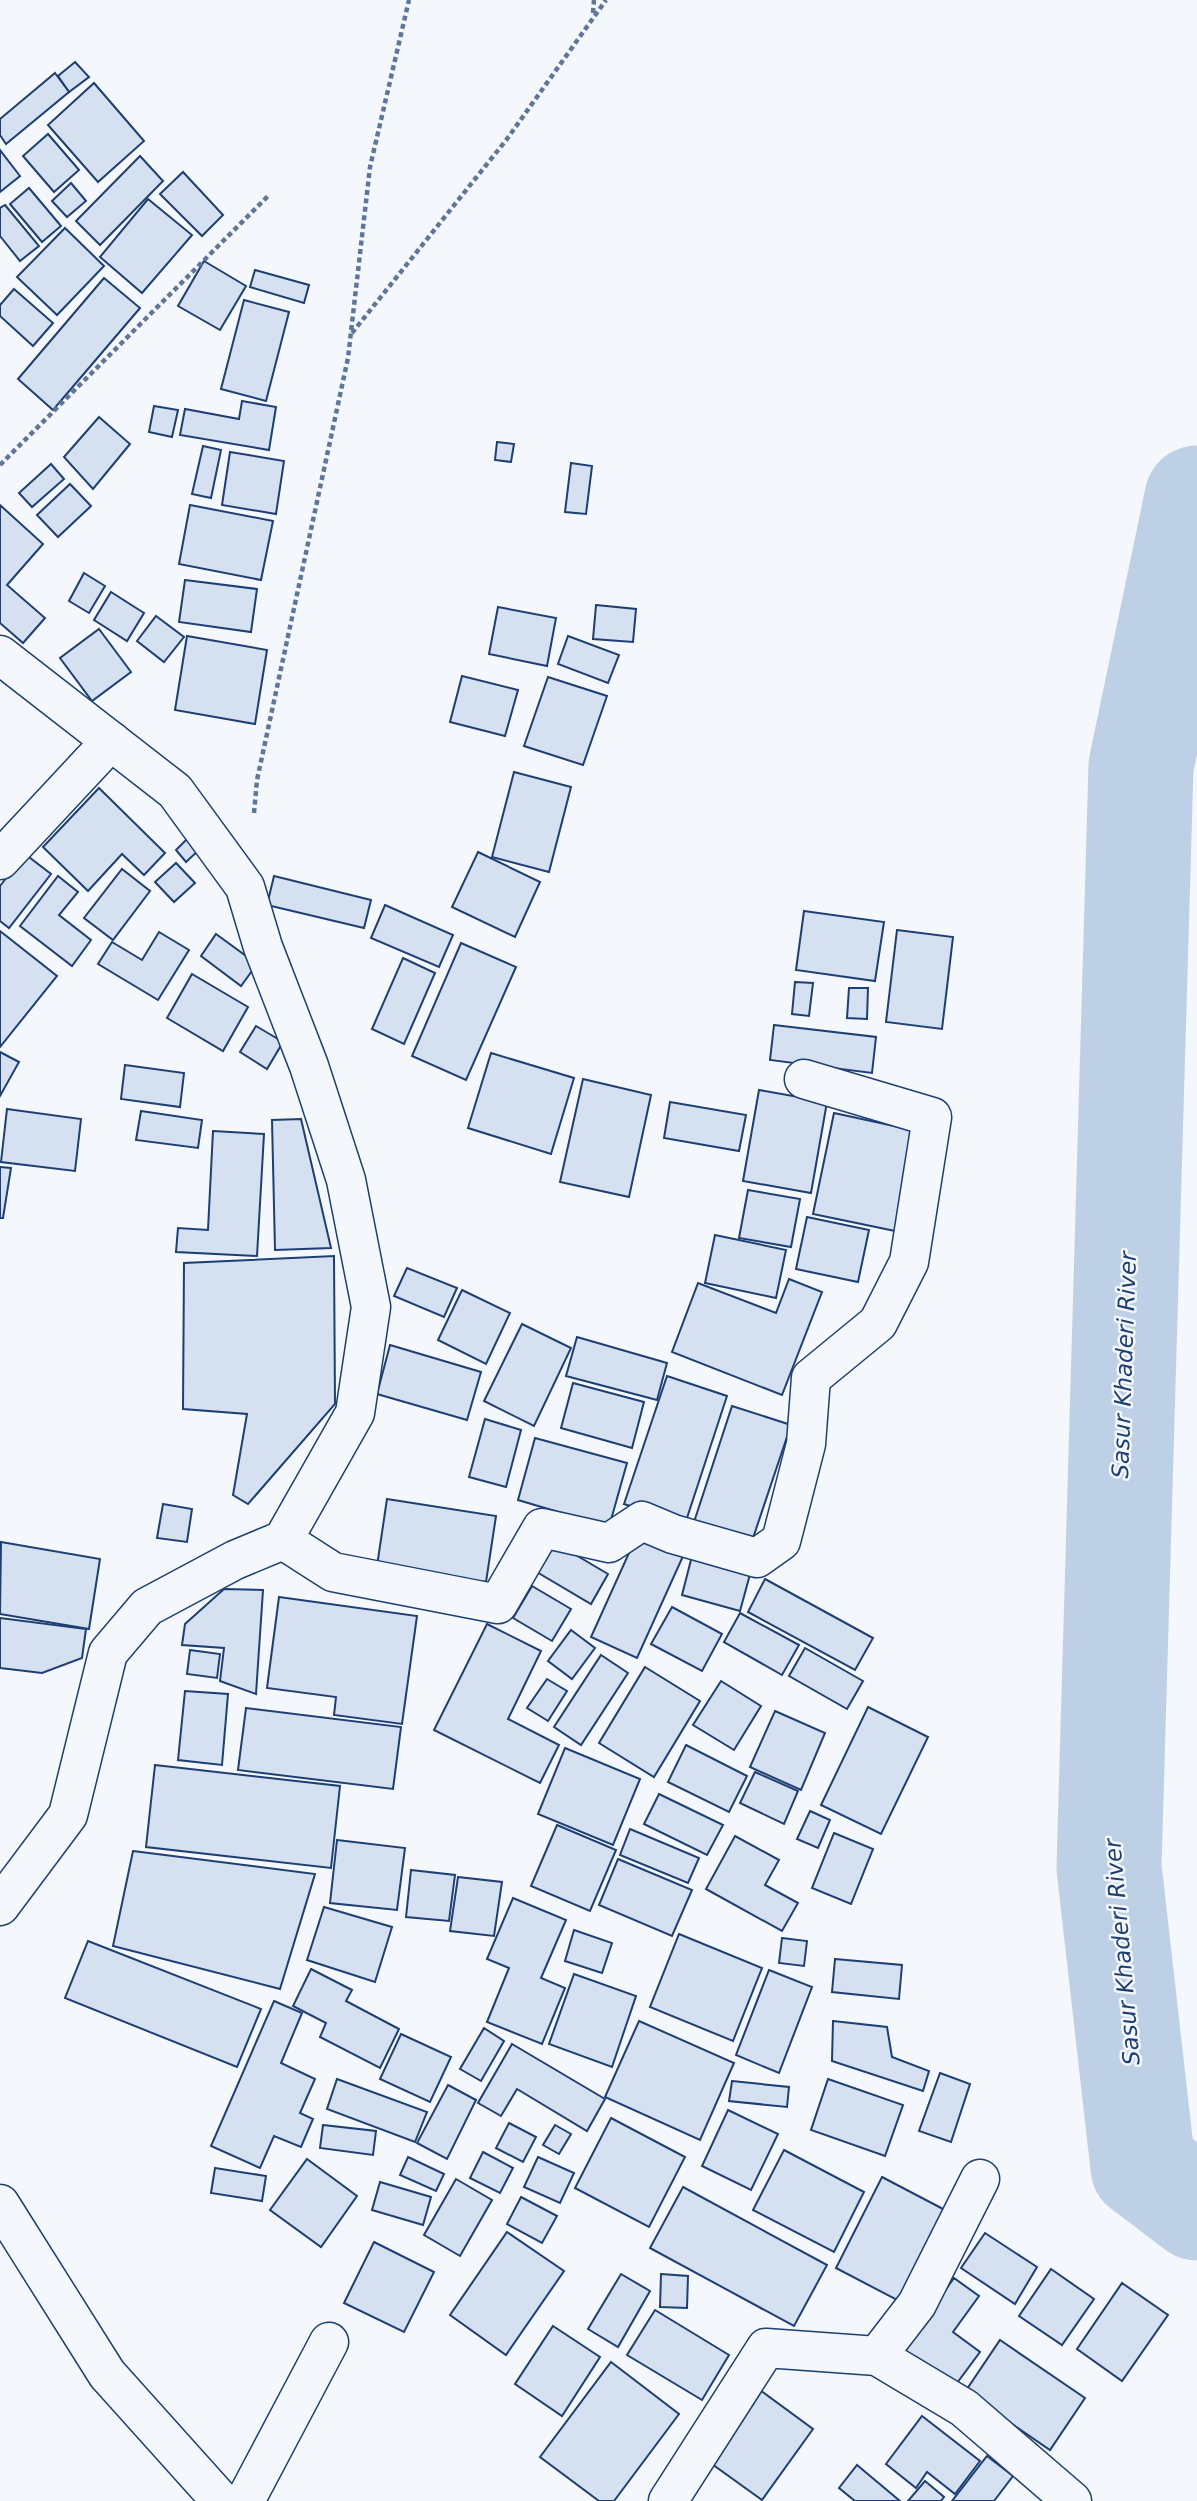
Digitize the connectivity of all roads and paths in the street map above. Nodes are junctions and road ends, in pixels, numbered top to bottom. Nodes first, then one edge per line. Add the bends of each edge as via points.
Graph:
1 (409, 0) edge
2 (594, 0) edge
3 (606, 0) edge
4 (593, 16) junction
5 (268, 196) dead end
6 (351, 334) junction
7 (0, 465) edge
8 (0, 655) edge
9 (111, 741) junction
10 (0, 860) edge
11 (245, 887) junction
12 (804, 1079) dead end
13 (283, 1540) junction
14 (0, 1906) edge
15 (980, 2179) dead end
16 (0, 2204) edge
17 (329, 2342) dead end
18 (877, 2356) junction
19 (221, 2501) edge
20 (245, 2501) edge
21 (668, 2501) edge
22 (1072, 2501) edge

1 - 6 path via 370,167
2 - 4 path
3 - 4 path
4 - 6 path via 507,139
5 - 7 path
6 - 11 path via 257,780
8 - 9 street
9 - 10 street
9 - 11 street via 175,791
11 - 13 street via 346,1180 370,1307 355,1413
12 - 13 street via 932,1118 909,1262 878,1323 811,1378 806,1444 781,1541 757,1558 642,1521 609,1543 542,1528 498,1604 333,1572
13 - 14 street via 147,1607 108,1653 68,1815
15 - 18 street via 917,2304
16 - 19 street via 107,2374
17 - 20 street
18 - 21 street via 766,2348
18 - 22 street via 964,2408

